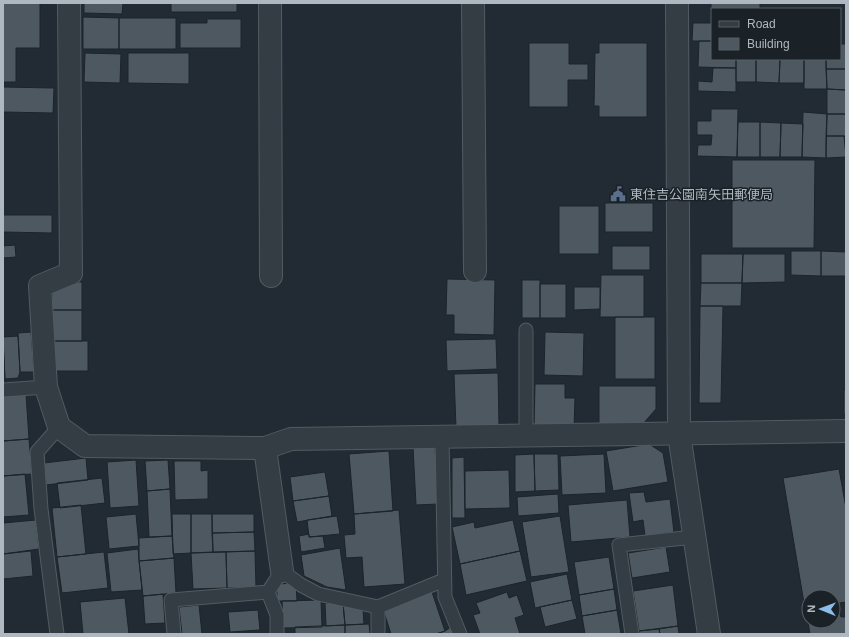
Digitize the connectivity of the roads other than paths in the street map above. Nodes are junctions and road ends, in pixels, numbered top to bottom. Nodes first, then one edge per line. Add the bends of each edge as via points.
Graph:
1 (69, 3) edge
2 (270, 3) edge
3 (473, 3) edge
4 (677, 3) edge
5 (475, 271) dead end
6 (271, 276) dead end
7 (526, 330) dead end
8 (46, 387) junction
9 (3, 390) edge
10 (59, 427) junction
11 (846, 430) edge
12 (678, 434) junction
13 (526, 436) junction
14 (442, 437) junction
15 (265, 448) junction
16 (694, 537) junction
17 (282, 571) junction
18 (444, 580) junction
19 (268, 592) junction
20 (378, 607) junction
21 (57, 634) edge
22 (174, 634) edge
23 (277, 634) edge
24 (378, 634) edge
25 (460, 634) edge
26 (632, 634) edge
27 (709, 634) edge

1 - 8 street via 71,273 40,286
2 - 6 street
3 - 5 street
4 - 12 street
7 - 13 lane
8 - 9 lane
8 - 10 street
10 - 15 street via 85,446
10 - 21 lane via 37,452 41,509
11 - 12 street
12 - 13 street
12 - 16 street
13 - 14 street
14 - 15 street via 291,439
14 - 18 lane
15 - 17 street
16 - 26 lane via 619,545
16 - 27 street
17 - 19 lane
17 - 20 lane via 318,594
18 - 20 lane
18 - 25 lane via 445,597
19 - 22 lane via 171,600
19 - 23 lane via 277,615
20 - 24 lane

